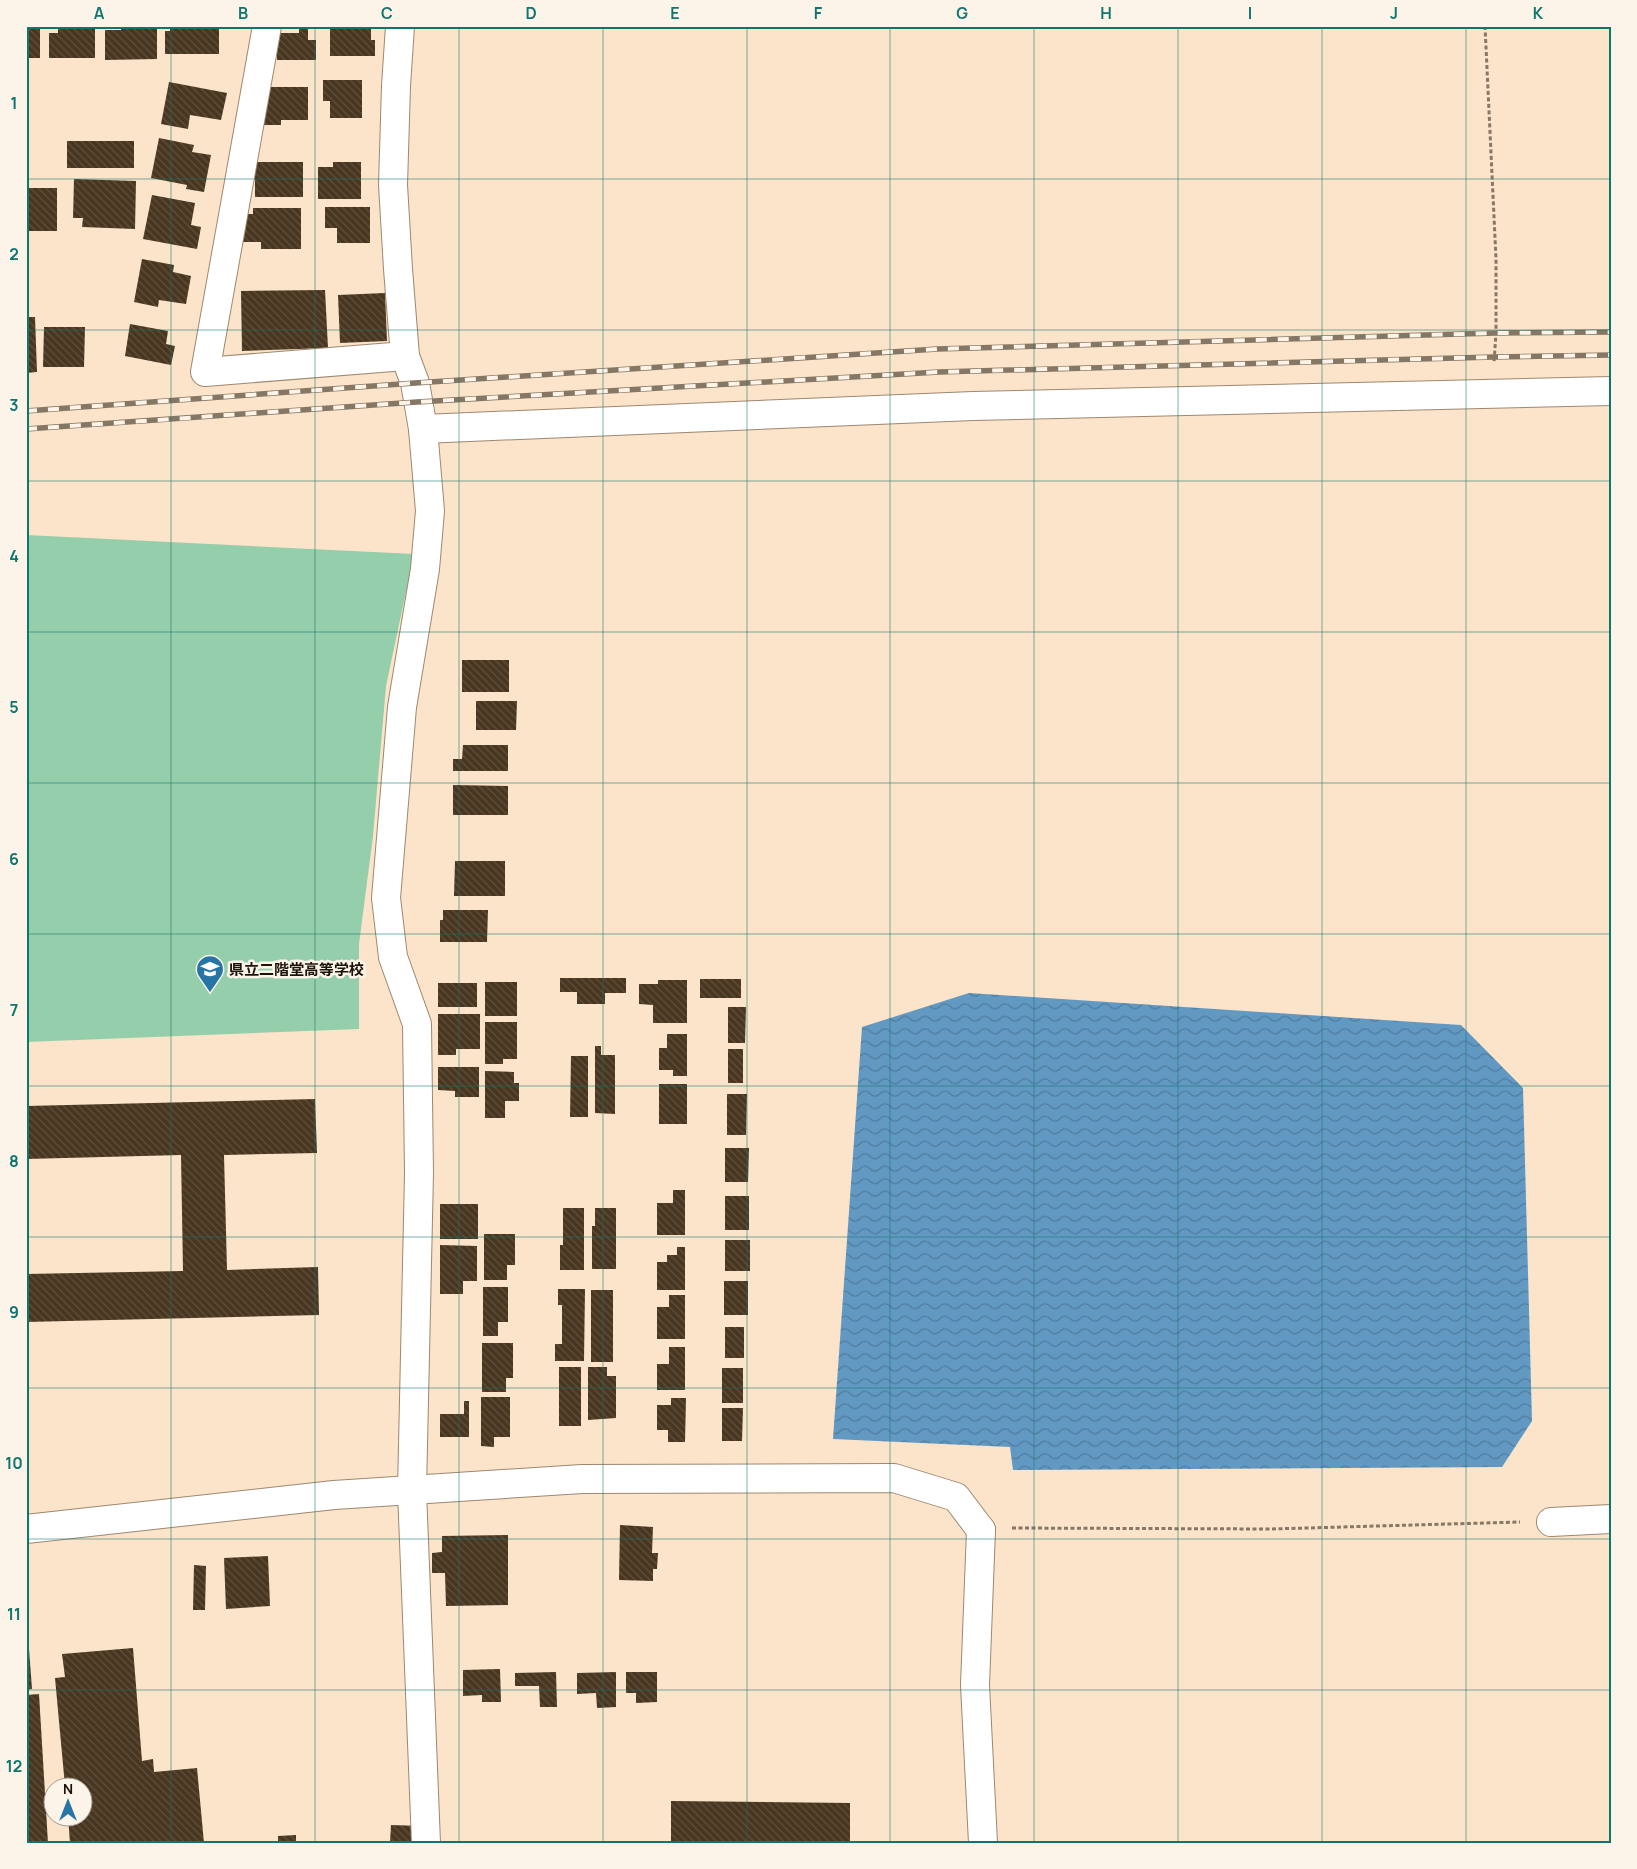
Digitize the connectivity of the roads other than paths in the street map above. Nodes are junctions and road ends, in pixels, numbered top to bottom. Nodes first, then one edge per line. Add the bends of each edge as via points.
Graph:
1 (267, 26) edge
2 (400, 26) edge
3 (405, 356) junction
4 (1611, 391) edge
5 (423, 429) junction
6 (412, 1491) junction
7 (1611, 1519) edge
8 (1551, 1522) road end
9 (26, 1529) edge
10 (426, 1843) edge
11 (983, 1843) edge

1 - 3 street via 205,372
2 - 3 street via 393,184
3 - 5 street via 415,382
4 - 5 street via 973,406
5 - 6 street via 430,511 425,569 402,706 386,898 393,957 417,1024 419,1173
6 - 9 street via 334,1494
6 - 10 street
6 - 11 street via 582,1479 894,1478 956,1497 981,1530 975,1685
7 - 8 street

